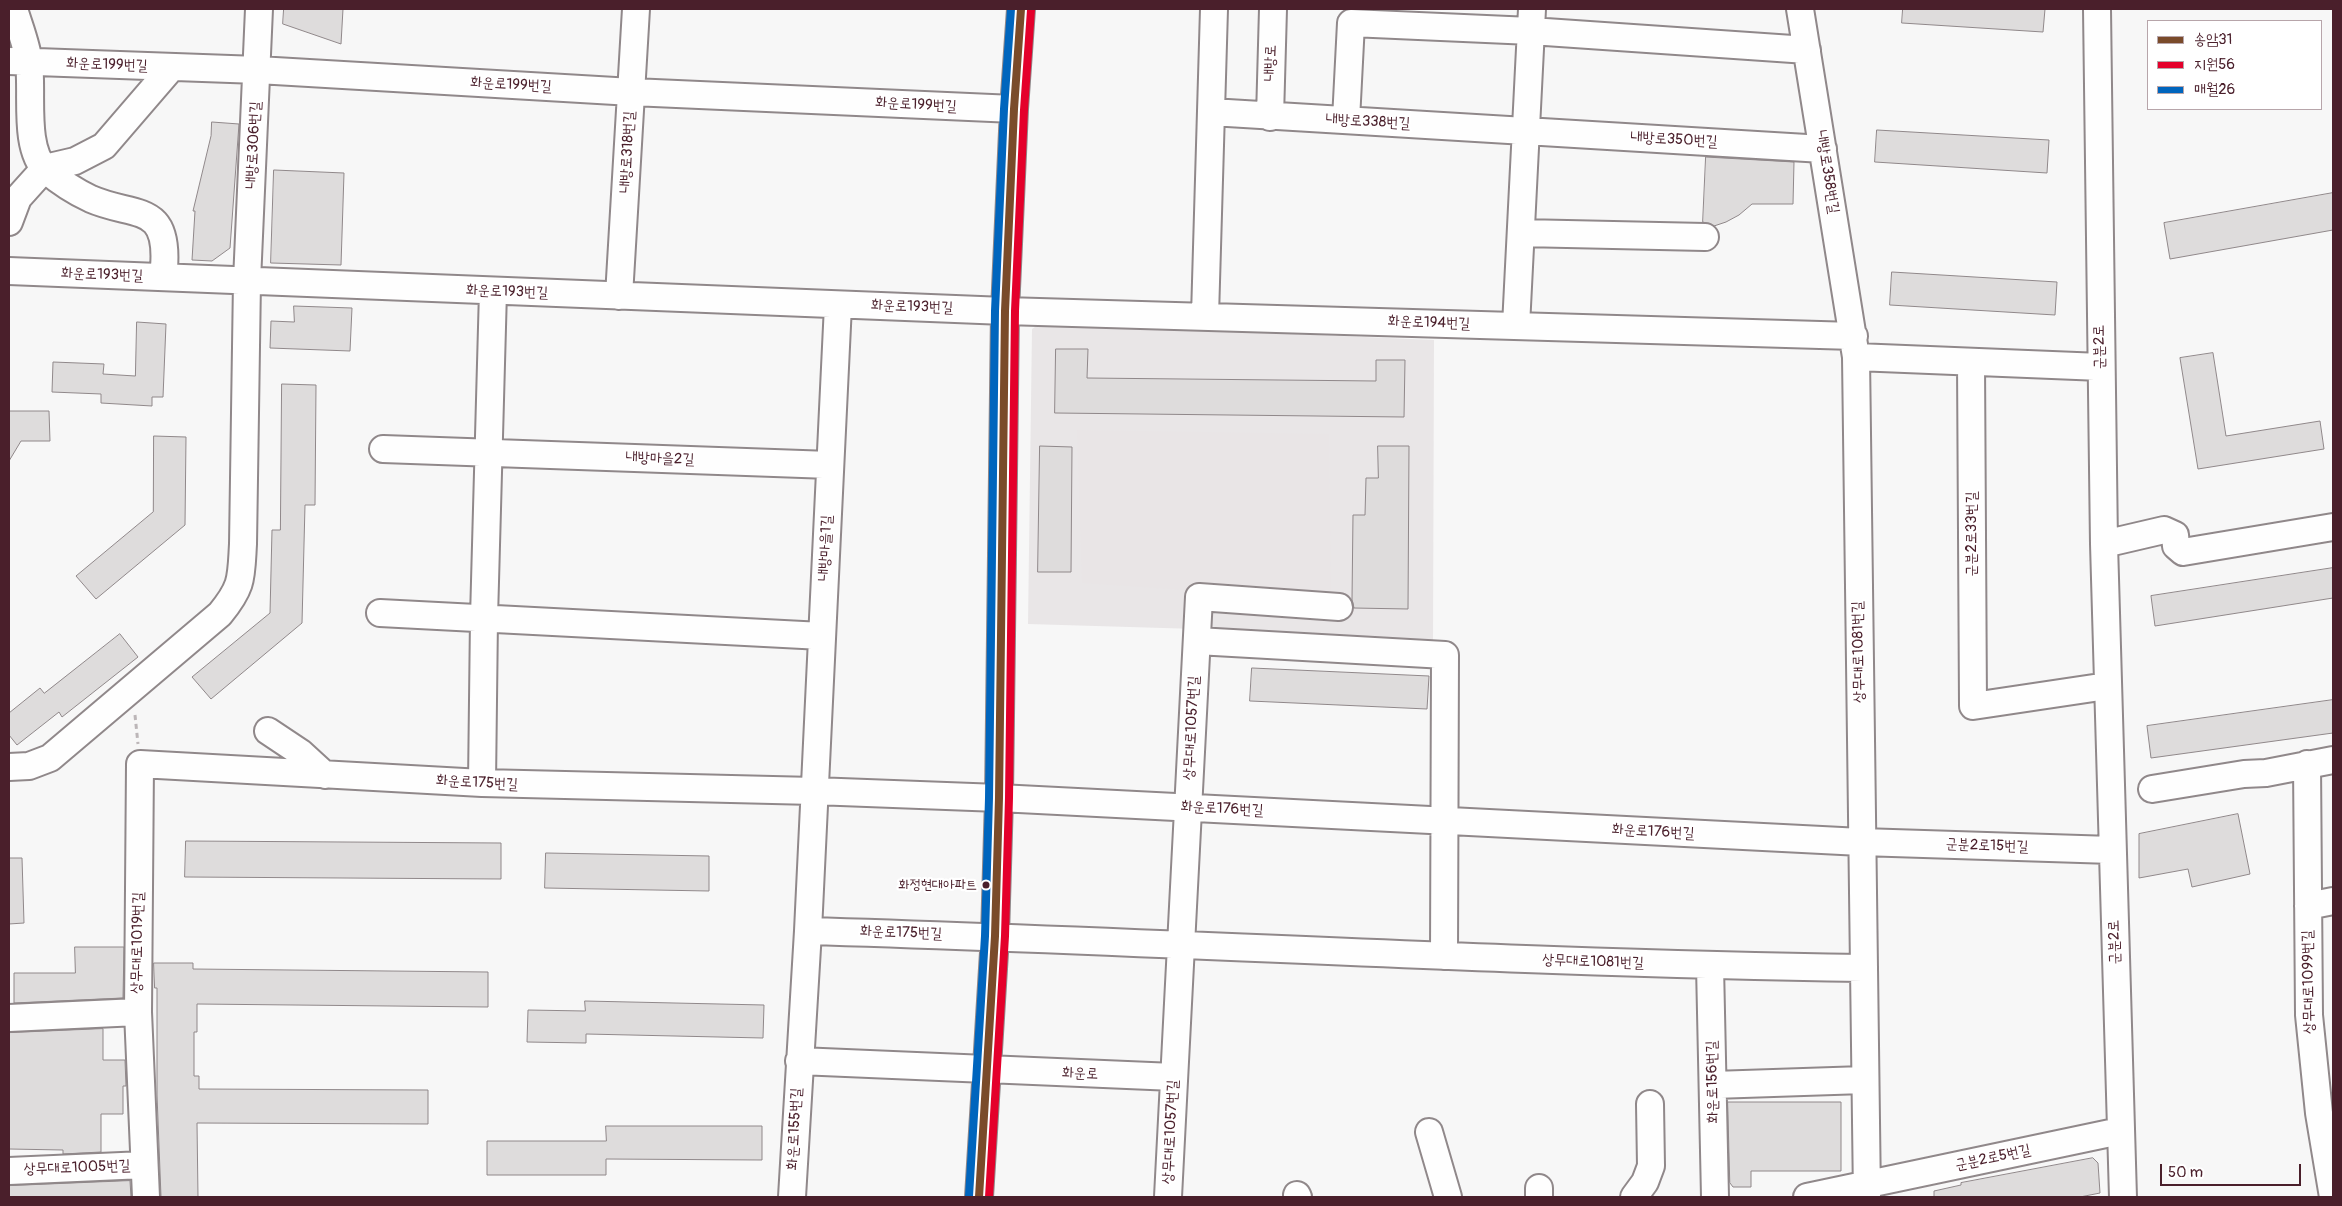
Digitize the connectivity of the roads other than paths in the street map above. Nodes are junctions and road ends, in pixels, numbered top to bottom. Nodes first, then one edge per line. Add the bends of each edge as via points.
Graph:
1 (14, 9) edge
2 (259, 9) edge
3 (636, 9) edge
4 (1021, 9) edge
5 (1214, 9) edge
6 (1272, 9) edge
7 (1800, 9) edge
8 (2096, 9) edge
9 (1531, 20) edge
10 (1807, 50) junction
11 (19, 62) edge
12 (172, 67) junction
13 (258, 70) junction
14 (632, 92) junction
15 (1014, 109) junction
16 (1211, 112) junction
17 (1270, 117) junction
18 (1346, 120) junction
19 (1526, 131) junction
20 (1823, 149) junction
21 (45, 168) junction
22 (14, 194) edge
23 (9, 222) edge
24 (1521, 233) junction
25 (1705, 237) dead end
26 (164, 268) dead end
27 (9, 271) edge
28 (247, 281) junction
29 (494, 291) junction
30 (620, 296) junction
31 (838, 305) junction
32 (1005, 310) junction
33 (1205, 316) junction
34 (1516, 326) junction
35 (1855, 347) junction
36 (1971, 362) junction
37 (2101, 367) junction
38 (384, 449) dead end
39 (489, 453) junction
40 (830, 465) junction
41 (2333, 527) edge
42 (2104, 544) junction
43 (1339, 607) dead end
44 (380, 613) dead end
45 (484, 618) junction
46 (1197, 635) junction
47 (822, 636) junction
48 (2107, 686) junction
49 (268, 731) dead end
50 (2333, 760) edge
51 (140, 764) joint
52 (2306, 764) junction
53 (9, 767) edge
54 (326, 775) junction
55 (482, 783) junction
56 (2152, 789) dead end
57 (814, 791) junction
58 (999, 798) junction
59 (1187, 808) junction
60 (1445, 821) junction
61 (1861, 842) junction
62 (2112, 850) junction
63 (2333, 901) edge
64 (2308, 906) junction
65 (808, 930) junction
66 (995, 936) junction
67 (1181, 946) junction
68 (1444, 956) junction
69 (1710, 966) junction
70 (1862, 968) junction
71 (138, 1012) junction
72 (9, 1018) edge
73 (799, 1061) junction
74 (986, 1070) junction
75 (1174, 1077) junction
76 (1864, 1080) junction
77 (1713, 1085) junction
78 (1650, 1104) dead end
79 (2120, 1131) junction
80 (1429, 1132) dead end
81 (144, 1165) junction
82 (9, 1171) edge
83 (1866, 1191) edge
84 (146, 1197) edge
85 (792, 1197) edge
86 (979, 1197) edge
87 (1168, 1197) edge
88 (1448, 1197) edge
89 (1634, 1197) edge
90 (1715, 1197) edge
91 (1807, 1197) edge
92 (2123, 1197) edge
93 (2333, 1197) edge

1 - 11 street
2 - 13 street, 내방로306번길
3 - 14 street, 내방로318번길
4 - 15 street
5 - 16 street
6 - 17 street, 내방로
7 - 10 street, 내방로358번길
8 - 37 street, 군분2로
9 - 10 street
9 - 18 street via 1350,22
9 - 19 street
10 - 20 street, 내방로358번길
11 - 12 street, 화운로199번길
11 - 21 street, 화운로193번길 via 33,149
12 - 13 street, 화운로199번길
12 - 21 street via 104,146 75,161
13 - 14 street, 화운로199번길
13 - 28 street, 내방로306번길
14 - 15 street, 화운로199번길
14 - 30 street, 내방로318번길
15 - 32 street
16 - 17 street, 내방로338번길
16 - 33 street
17 - 18 street, 내방로338번길
18 - 19 street, 내방로338번길
19 - 20 street, 내방로350번길
19 - 24 street
20 - 35 street, 내방로358번길
21 - 22 street
21 - 26 street, 화운로193번길 via 91,199 149,216 161,230 166,246
22 - 23 street
24 - 25 street
24 - 34 street
27 - 28 street, 화운로193번길
28 - 29 street, 화운로193번길
28 - 53 street, 내방로306번길 via 240,583 220,614 50,758 29,766
29 - 30 street, 화운로193번길
29 - 39 street
30 - 31 street, 화운로193번길
31 - 32 street, 화운로193번길
31 - 40 street, 내방마을1길
32 - 33 street, 화운로194번길
32 - 58 street
33 - 34 street, 화운로194번길
34 - 35 street, 화운로194번길
35 - 36 street
35 - 61 street, 상무대로1081번길
36 - 37 street
36 - 48 street, 군분2로33번길 via 1973,706
37 - 42 street, 군분2로
38 - 39 street, 내방마을2길
39 - 40 street, 내방마을2길
39 - 45 street
40 - 47 street, 내방마을1길
41 - 42 street via 2183,552 2176,546 2175,535 2164,530
42 - 48 street, 군분2로
43 - 46 street, 상무대로1057번길 via 1199,597
44 - 45 street
45 - 47 street
45 - 55 street
46 - 59 street, 상무대로1057번길
46 - 60 street via 1445,655
47 - 57 street, 내방마을1길
48 - 62 street, 군분2로
49 - 54 street
50 - 52 street
51 - 54 street, 화운로175번길
51 - 71 street, 상무대로1019번길
52 - 56 street
52 - 64 street, 상무대로1099번길
54 - 55 street, 화운로175번길
55 - 57 street, 화운로175번길
57 - 58 street, 화운로175번길
57 - 65 street
58 - 59 street, 화운로176번길
58 - 66 street
59 - 60 street, 화운로176번길
59 - 67 street, 상무대로1057번길
60 - 61 street, 화운로176번길
60 - 68 street
61 - 62 street, 군분2로15번길
61 - 70 street, 상무대로1081번길
62 - 79 street, 군분2로
63 - 64 street
64 - 93 street, 상무대로1099번길 via 2312,1059
65 - 66 street, 화운로175번길
65 - 73 street
66 - 67 street, 화운로175번길
66 - 74 street
67 - 68 street
67 - 75 street, 상무대로1057번길
68 - 69 street, 상무대로1081번길
69 - 70 street, 상무대로1081번길
69 - 77 street, 화운로156번길
70 - 76 street, 상무대로1081번길
71 - 72 street
71 - 81 street, 상무대로1019번길
73 - 74 street, 화운로
73 - 85 street, 화운로155번길
74 - 75 street, 화운로
74 - 86 street
75 - 87 street, 상무대로1057번길
76 - 77 street
76 - 83 street, 상무대로1081번길
77 - 90 street, 화운로156번길
78 - 89 street via 1651,1166
79 - 83 street, 군분2로5번길
79 - 92 street, 군분2로
80 - 88 street
81 - 82 street, 상무대로1005번길
81 - 84 street, 상무대로1019번길
83 - 91 street

